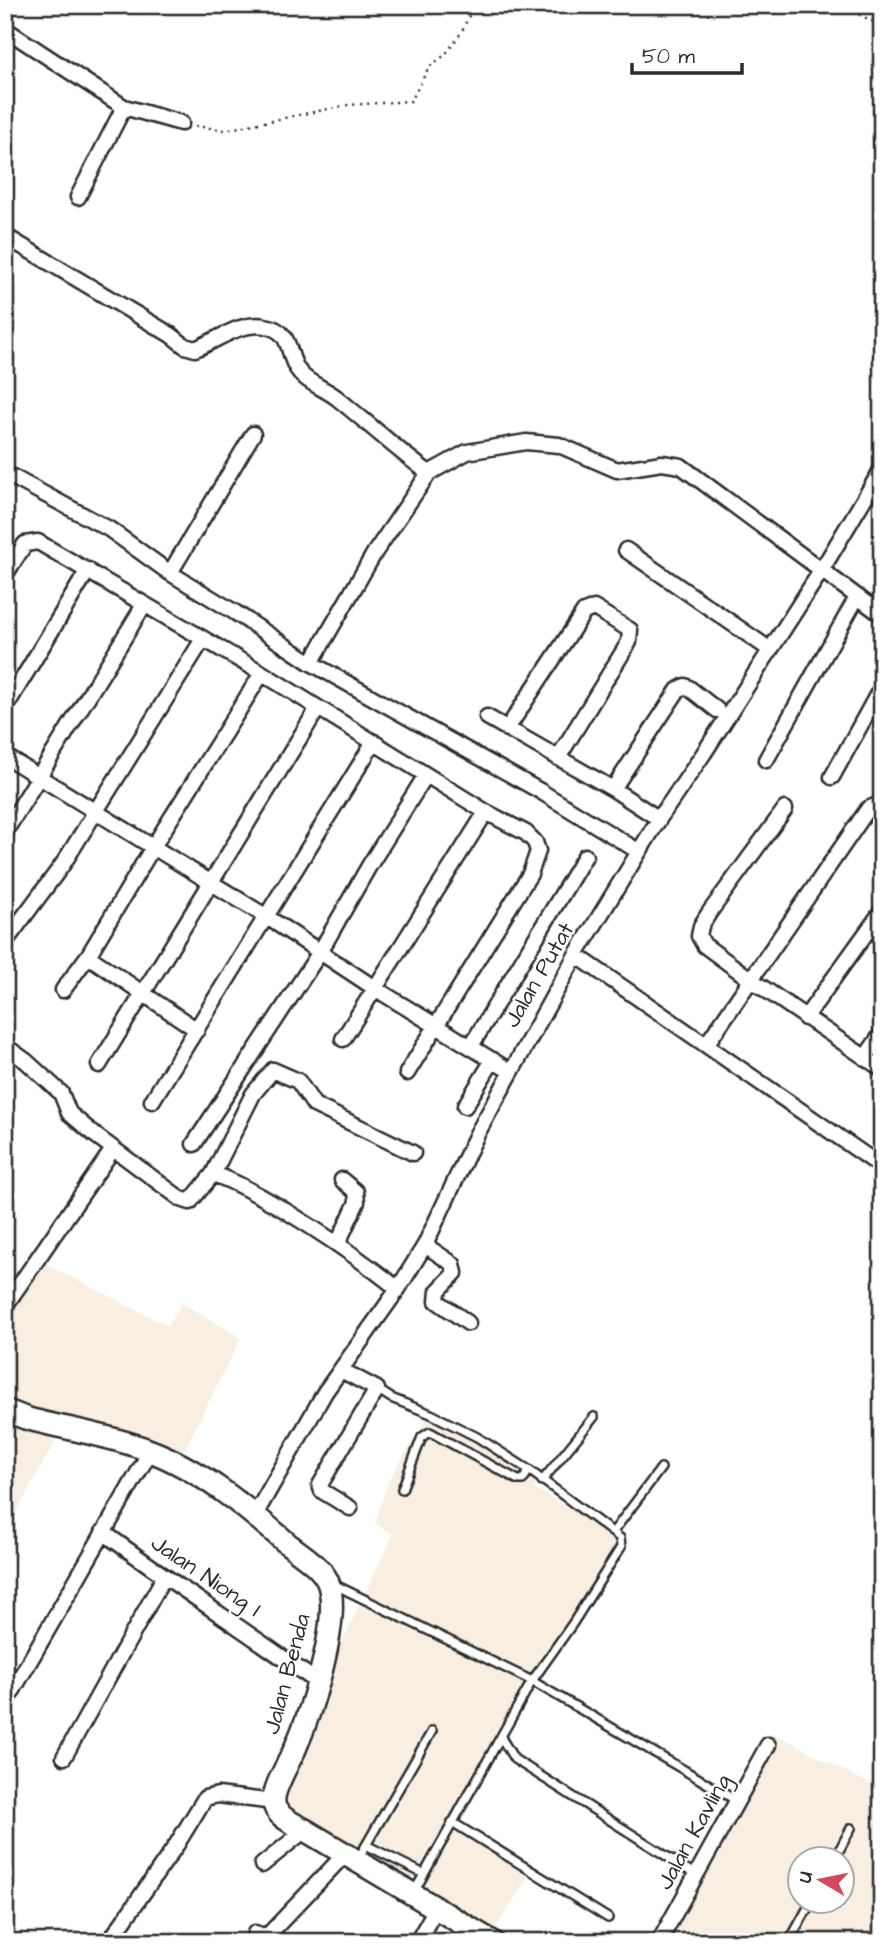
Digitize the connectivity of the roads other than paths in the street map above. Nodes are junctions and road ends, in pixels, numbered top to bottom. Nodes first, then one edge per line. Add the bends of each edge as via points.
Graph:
1 (5, 29) edge
2 (124, 107) junction
3 (181, 124) road end
4 (79, 197) dead end
5 (5, 236) edge
6 (253, 433) dead end
7 (882, 468) edge
8 (5, 473) edge
9 (429, 473) junction
10 (626, 550) dead end
11 (88, 570) junction
12 (821, 570) junction
13 (170, 573) junction
14 (5, 575) edge
15 (857, 597) junction
16 (144, 605) junction
17 (882, 615) edge
18 (203, 639) junction
19 (769, 649) junction
20 (311, 663) junction
21 (262, 673) junction
22 (882, 686) edge
23 (5, 708) edge
24 (318, 708) junction
25 (717, 710) dead end
26 (487, 717) dead end
27 (508, 729) junction
28 (374, 742) junction
29 (5, 757) edge
30 (558, 758) junction
31 (766, 760) dead end
32 (426, 775) junction
33 (832, 777) dead end
34 (39, 779) junction
35 (613, 789) junction
36 (882, 809) edge
37 (785, 810) dead end
38 (486, 811) junction
39 (96, 813) junction
40 (659, 819) junction
41 (5, 832) edge
42 (153, 847) junction
43 (638, 851) junction
44 (585, 856) dead end
45 (209, 883) junction
46 (882, 911) edge
47 (267, 917) junction
48 (8, 938) dead end
49 (320, 952) junction
50 (88, 956) junction
51 (576, 956) junction
52 (750, 979) junction
53 (376, 989) junction
54 (63, 990) dead end
55 (142, 994) junction
56 (805, 1018) junction
57 (436, 1026) junction
58 (197, 1030) junction
59 (882, 1033) edge
60 (343, 1039) dead end
61 (5, 1045) edge
62 (706, 1045) junction
63 (471, 1046) junction
64 (865, 1058) junction
65 (493, 1060) junction
66 (99, 1065) dead end
67 (882, 1069) edge
68 (510, 1071) junction
69 (407, 1073) dead end
70 (152, 1101) dead end
71 (465, 1106) dead end
72 (194, 1144) dead end
73 (113, 1149) junction
74 (413, 1153) dead end
75 (879, 1161) edge
76 (213, 1174) junction
77 (342, 1180) dead end
78 (338, 1243) junction
79 (425, 1245) junction
80 (398, 1289) junction
81 (5, 1306) edge
82 (468, 1322) dead end
83 (341, 1370) junction
84 (377, 1389) junction
85 (5, 1410) edge
86 (594, 1417) dead end
87 (150, 1450) junction
88 (661, 1468) dead end
89 (528, 1470) junction
90 (542, 1480) junction
91 (402, 1489) dead end
92 (350, 1508) dead end
93 (256, 1515) junction
94 (103, 1532) junction
95 (614, 1532) junction
96 (164, 1577) junction
97 (329, 1582) junction
98 (532, 1681) junction
99 (317, 1682) junction
100 (5, 1704) edge
101 (432, 1731) dead end
102 (502, 1739) junction
103 (768, 1745) dead end
104 (64, 1757) dead end
105 (737, 1801) junction
106 (274, 1802) junction
107 (452, 1822) junction
108 (852, 1828) dead end
109 (304, 1830) junction
110 (842, 1846) edge
111 (356, 1853) junction
112 (262, 1865) dead end
113 (696, 1875) junction
114 (419, 1884) junction
115 (437, 1907) junction
116 (803, 1916) edge
117 (608, 1918) dead end
118 (255, 1933) dead end
119 (109, 1942) edge
120 (417, 1942) edge
121 (493, 1942) edge
122 (659, 1942) edge
123 (789, 1942) edge

1 - 2 street
2 - 3 street
2 - 4 street
5 - 9 street via 185,346 195,349 245,325 275,329 287,338 293,365 303,377 336,397
6 - 13 street
7 - 12 street, Jalan Putat
8 - 13 street via 108,529
9 - 12 street via 467,452 526,442 559,445 617,470 662,463 681,466
9 - 20 street via 375,552
10 - 19 street
11 - 14 street via 31,541
11 - 16 street
11 - 23 street
12 - 15 street
12 - 19 street, Jalan Putat
13 - 20 street
15 - 17 street
15 - 31 street
16 - 18 street
16 - 34 street
18 - 21 street
18 - 39 street
19 - 40 street, Jalan Putat
20 - 43 street
21 - 24 street
21 - 42 street
22 - 33 street
24 - 28 street
24 - 45 street
25 - 35 street via 689,688 678,690
26 - 27 street
27 - 30 street
27 - 30 street via 584,611 594,607 630,630 629,642
28 - 32 street
28 - 47 street
29 - 34 street
30 - 35 street
32 - 38 street
32 - 49 street
34 - 39 street
34 - 41 street
35 - 40 street
36 - 52 street via 867,809
37 - 52 street via 701,926 699,936 704,945
38 - 53 street
38 - 57 street via 526,833 535,842 536,861
39 - 42 street
39 - 48 street
40 - 43 street, Jalan Putat
42 - 45 street
42 - 50 street
43 - 51 street, Jalan Putat
44 - 63 street
45 - 47 street
45 - 55 street
46 - 56 street
47 - 49 street
47 - 58 street
49 - 53 street
49 - 72 street
50 - 54 street
50 - 55 street
51 - 62 street
51 - 68 street, Jalan Putat
52 - 56 street
52 - 62 street
53 - 57 street
53 - 60 street
55 - 58 street
55 - 66 street
56 - 64 street
57 - 63 street
57 - 69 street
58 - 70 street
59 - 64 street
61 - 73 street via 46,1078 61,1093 69,1113
62 - 75 street
63 - 65 street
64 - 67 street
65 - 68 street
65 - 71 street
68 - 79 street, Jalan Putat
73 - 76 street via 190,1202
73 - 81 street
74 - 76 street via 314,1105 298,1081 273,1070 253,1094
76 - 78 street
77 - 78 street via 356,1192 357,1202
78 - 80 street
79 - 80 street, Jalan Putat
79 - 82 street via 455,1268 438,1291 438,1301
80 - 83 street, Jalan Putat
83 - 84 street
83 - 93 street, Jalan Putat
84 - 89 lane via 477,1437
84 - 92 street via 320,1485 322,1491
85 - 87 street
86 - 90 lane
87 - 93 street via 200,1476
87 - 94 street
88 - 95 lane
89 - 90 lane
89 - 91 lane via 523,1480 518,1480 430,1432 422,1437
90 - 95 lane
93 - 97 street
94 - 96 street, Jalan Niong I
94 - 100 street
95 - 98 lane via 621,1547
96 - 99 street, Jalan Niong I
96 - 104 street
97 - 98 lane
97 - 99 street, Jalan Benda via 332,1606
98 - 102 lane
98 - 105 lane
99 - 106 street, Jalan Benda
101 - 111 lane
102 - 107 lane
102 - 113 lane via 514,1759
103 - 105 street, Jalan Kavling
105 - 113 street, Jalan Kavling
106 - 109 street via 281,1815
106 - 119 street via 218,1795 205,1798
107 - 114 lane
107 - 117 lane
108 - 110 lane
109 - 111 street
109 - 112 street
111 - 114 street
111 - 118 street via 271,1933
113 - 122 street, Jalan Kavling
114 - 115 street
115 - 120 street
115 - 121 street
116 - 123 lane

